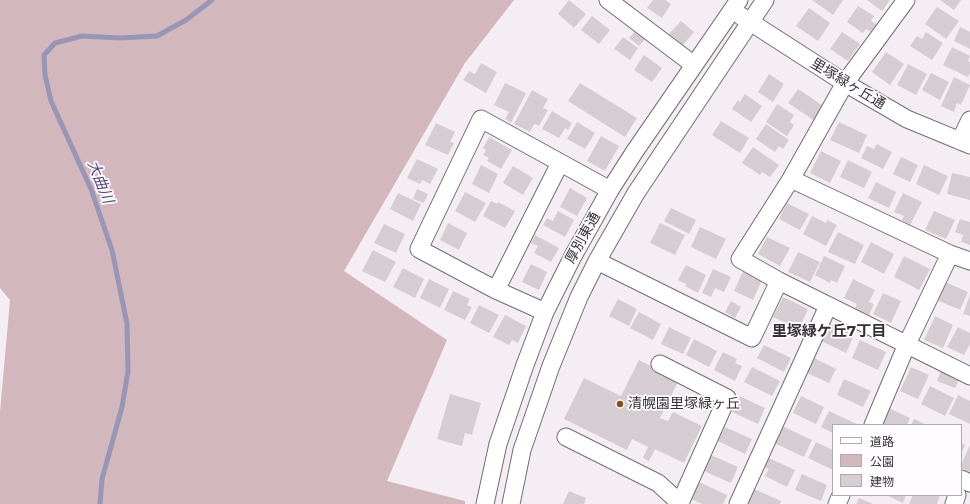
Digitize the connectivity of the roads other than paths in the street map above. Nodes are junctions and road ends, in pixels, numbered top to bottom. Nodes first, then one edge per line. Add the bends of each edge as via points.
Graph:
1 (608, 0) edge
2 (765, 0) edge
3 (906, 0) edge
4 (736, 5) edge
5 (750, 23) junction
6 (694, 65) junction
7 (845, 83) junction
8 (970, 120) edge
9 (965, 143) edge
10 (560, 163) junction
11 (791, 179) junction
12 (610, 190) junction
13 (950, 254) junction
14 (598, 261) junction
15 (970, 261) edge
16 (779, 281) junction
17 (496, 290) junction
18 (828, 306) junction
19 (545, 312) junction
20 (907, 344) junction
21 (660, 364) dead end
22 (970, 376) edge
23 (873, 424) edge
24 (566, 437) dead end
25 (498, 444) junction
26 (522, 450) junction
27 (513, 503) edge
28 (680, 503) edge
29 (484, 504) edge
30 (738, 504) edge

1 - 6 street
2 - 5 street, 厚別東通
3 - 7 street
4 - 5 street, 里塚緑ヶ丘通
4 - 6 street, 厚別東通
5 - 7 street, 里塚緑ヶ丘通
5 - 14 street, 厚別東通 via 636,193
6 - 12 street, 厚別東通
7 - 9 street, 里塚緑ヶ丘通 via 907,119
7 - 11 street
8 - 9 street
10 - 12 street
10 - 17 street
10 - 17 street via 481,119 419,249
11 - 13 street
11 - 16 street via 740,259
12 - 19 street, 厚別東通
13 - 15 street
13 - 20 street
14 - 16 street via 752,338
14 - 26 street, 厚別東通 via 551,366
16 - 18 street
17 - 19 street
18 - 20 street
18 - 30 street
19 - 25 street, 厚別東通
20 - 22 street
20 - 23 street
21 - 28 street via 727,398
24 - 28 street via 658,482
25 - 26 street
25 - 29 street, 厚別東通
26 - 27 street, 厚別東通

